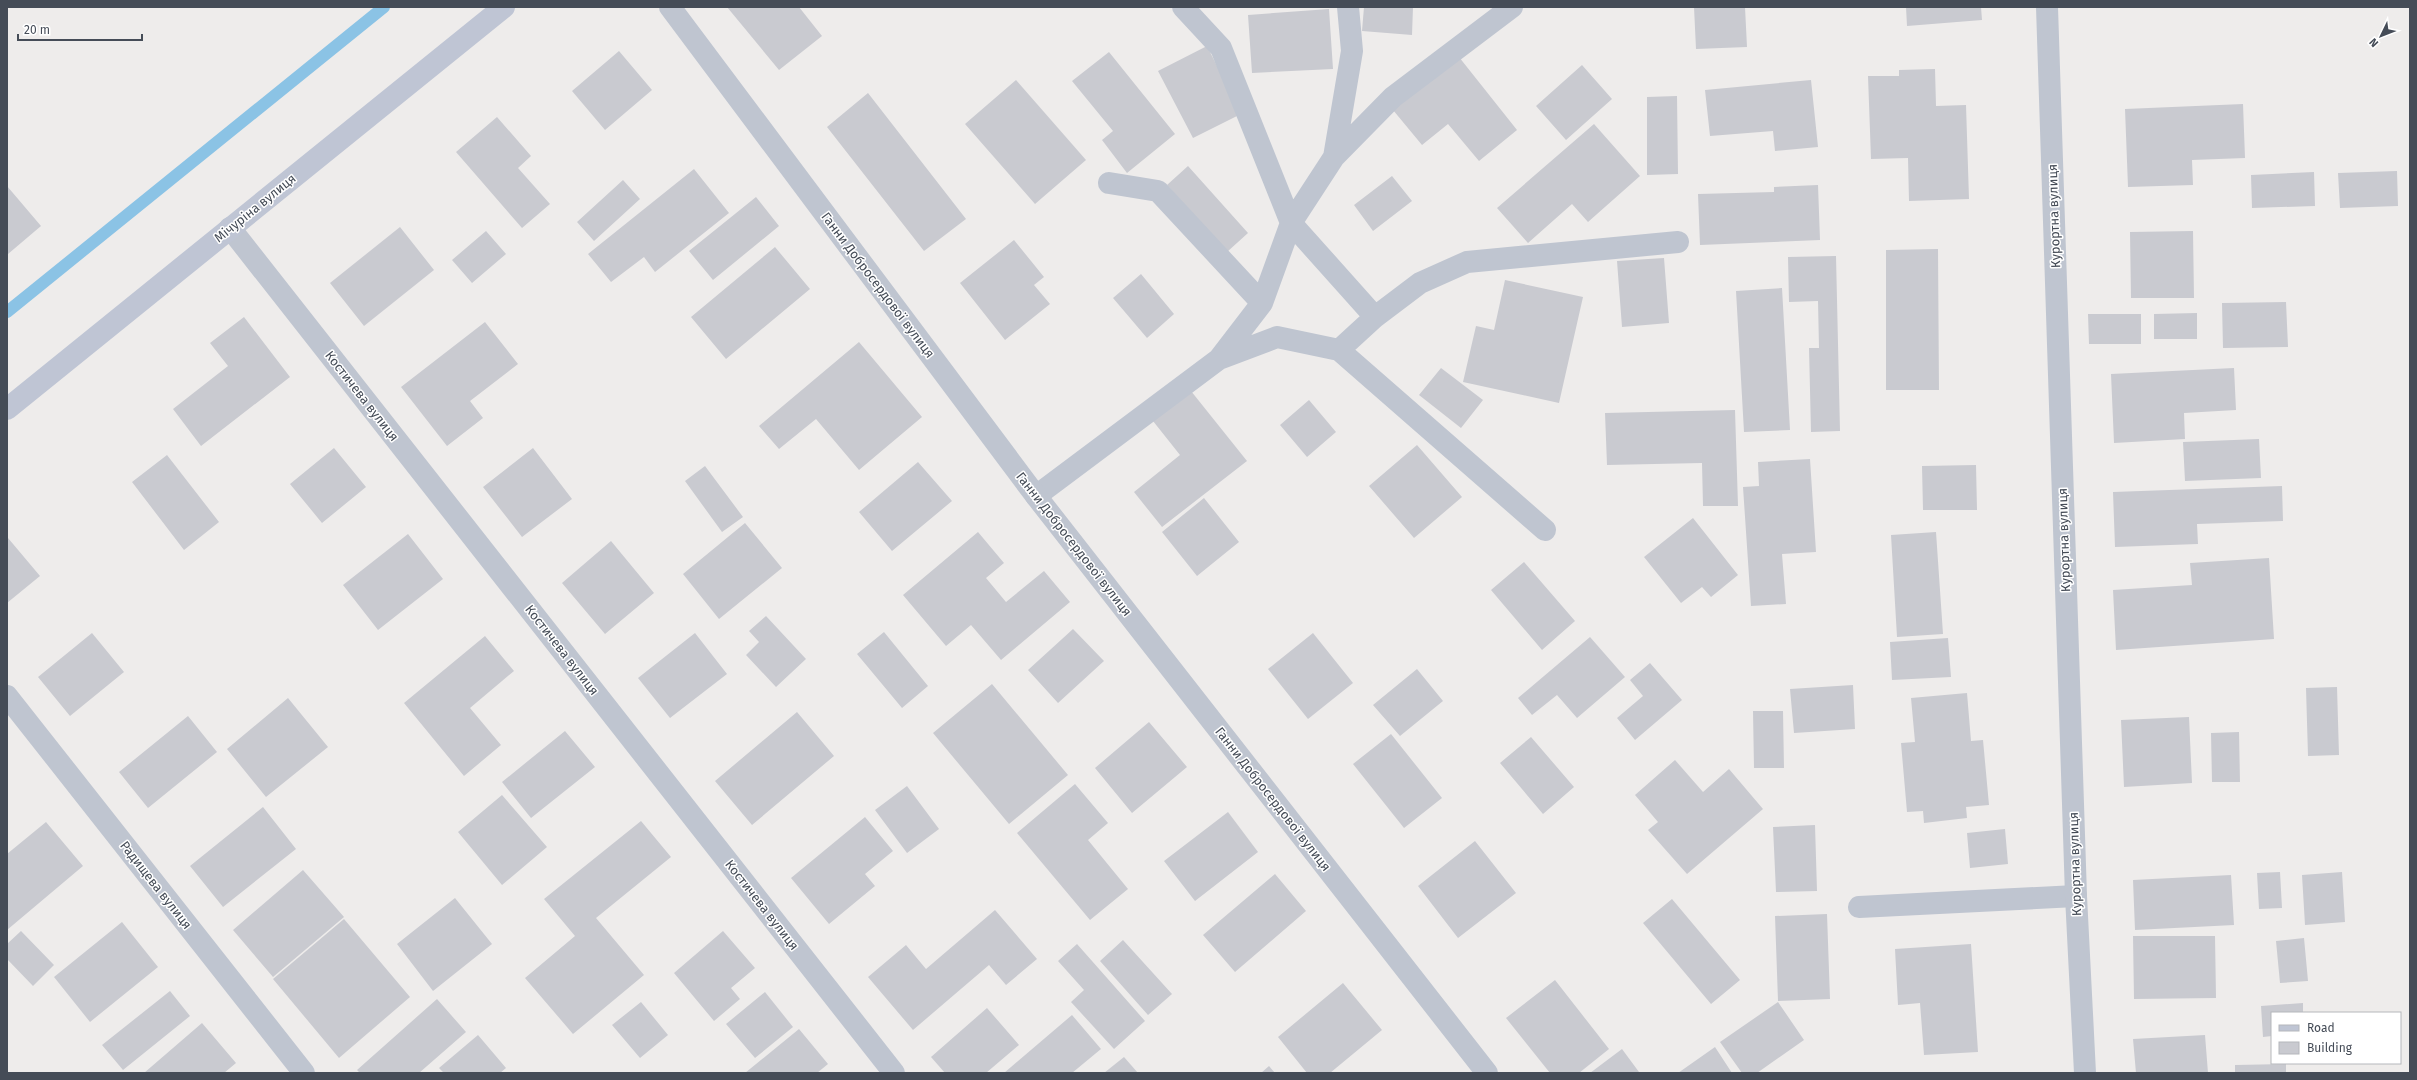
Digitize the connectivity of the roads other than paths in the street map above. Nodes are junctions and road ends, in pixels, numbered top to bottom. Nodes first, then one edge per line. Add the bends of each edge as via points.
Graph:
1 (504, 7) edge
2 (670, 7) edge
3 (1183, 7) edge
4 (1348, 7) edge
5 (1512, 7) edge
6 (2047, 7) edge
7 (1334, 158) junction
8 (1109, 183) dead end
9 (1291, 224) junction
10 (230, 228) junction
11 (1678, 242) dead end
12 (1262, 302) junction
13 (1375, 317) junction
14 (1339, 350) junction
15 (1220, 359) junction
16 (7, 409) edge
17 (1036, 496) junction
18 (1545, 530) dead end
19 (7, 696) edge
20 (2076, 896) junction
21 (1859, 907) dead end
22 (304, 1073) edge
23 (894, 1073) edge
24 (1487, 1073) edge
25 (2085, 1073) edge

1 - 10 street, Мічуріна вулиця
2 - 17 street, Ганни Добросердової вулиця
3 - 9 street via 1221,48
4 - 7 street via 1352,51
5 - 7 street via 1393,97
6 - 20 street, Курортна вулиця
7 - 9 street
8 - 12 street via 1158,191
9 - 12 street
9 - 13 street
10 - 16 street, Мічуріна вулиця
10 - 23 street, Костичева вулиця
11 - 13 street via 1467,262 1420,282
12 - 15 street
13 - 14 street
14 - 15 street via 1277,338
14 - 18 street
15 - 17 street
17 - 24 street, Ганни Добросердової вулиця
19 - 22 street, Радищева вулиця
20 - 21 street
20 - 25 street, Курортна вулиця

